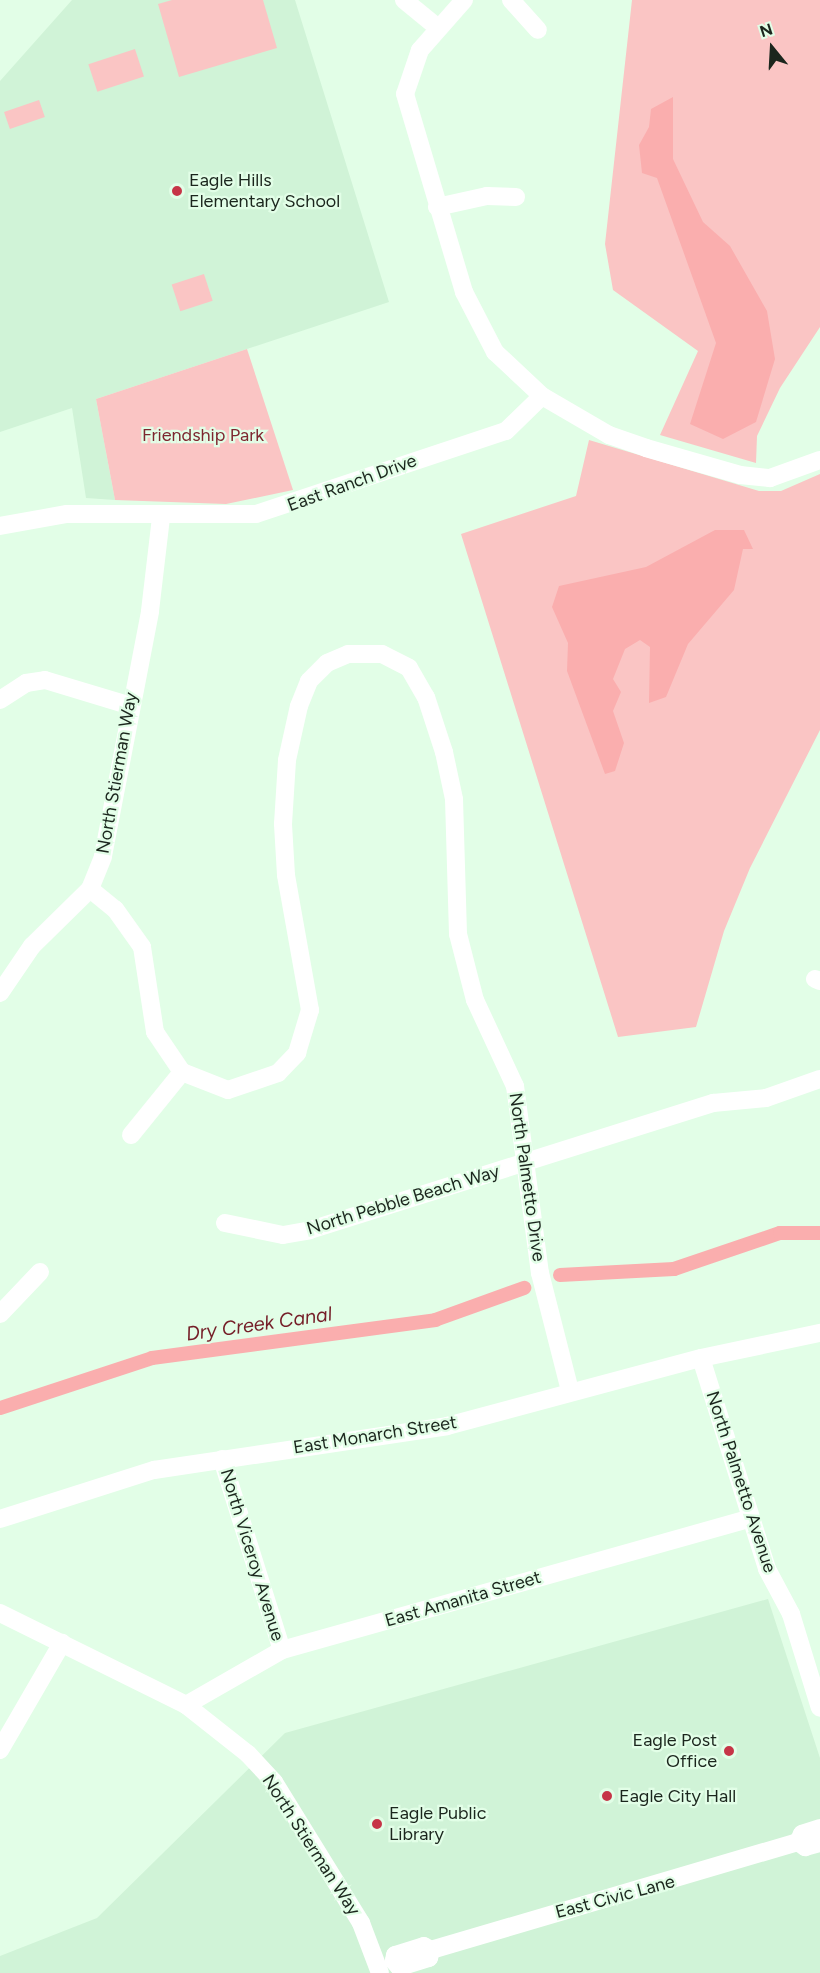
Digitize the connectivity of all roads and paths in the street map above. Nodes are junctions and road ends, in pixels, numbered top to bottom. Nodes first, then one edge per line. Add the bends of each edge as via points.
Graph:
1 (404, 0) edge
2 (464, 0) edge
3 (511, 0) edge
4 (437, 27) junction
5 (538, 30) dead end
6 (516, 197) dead end
7 (438, 207) junction
8 (542, 396) junction
9 (820, 460) edge
10 (161, 518) junction
11 (0, 526) edge
12 (0, 700) edge
13 (128, 705) junction
14 (90, 889) junction
15 (0, 993) edge
16 (182, 1072) junction
17 (820, 1079) edge
18 (131, 1135) dead end
19 (523, 1162) junction
20 (225, 1222) dead end
21 (40, 1272) dead end
22 (0, 1314) edge
23 (820, 1333) edge
24 (701, 1358) junction
25 (570, 1391) junction
26 (222, 1459) junction
27 (751, 1518) junction
28 (0, 1519) edge
29 (0, 1613) edge
30 (62, 1643) junction
31 (282, 1650) junction
32 (186, 1705) junction
33 (820, 1708) edge
34 (0, 1750) edge
35 (820, 1828) edge
36 (798, 1842) junction
37 (820, 1843) edge
38 (384, 1967) edge

1 - 4 street
2 - 4 street
3 - 5 street
4 - 7 street via 409,71 405,94
6 - 7 street via 487,196
7 - 8 street via 477,324 495,352
8 - 9 street via 609,435 740,476 770,478
8 - 10 street, East Ranch Drive via 506,431 302,503 256,514
10 - 11 street, East Ranch Drive via 67,514
10 - 13 street, North Stierman Way via 150,611
12 - 13 street via 26,683 45,680
13 - 14 street, North Stierman Way via 103,856
14 - 15 street, North Stierman Way via 32,946
14 - 16 street via 115,909 142,947 154,1032
16 - 18 street
16 - 19 street, North Palmetto Drive via 228,1090 278,1073 297,1053 310,1010 286,874 283,824 289,749 298,706 315,675 348,654 382,654 409,668 420,683 444,752 454,799 458,934 475,1000 515,1086
17 - 19 street, North Pebble Beach Way via 766,1098 713,1102
19 - 20 street, North Pebble Beach Way via 310,1230 273,1234
19 - 25 street, North Palmetto Drive via 550,1327
21 - 22 street
23 - 24 street, East Monarch Street
24 - 25 street, East Monarch Street
24 - 27 street, North Palmetto Avenue
25 - 26 street, East Monarch Street via 447,1426
26 - 28 street, East Monarch Street via 154,1470
26 - 31 street, North Viceroy Avenue
27 - 31 street, East Amanita Street
27 - 33 street, North Palmetto Avenue via 767,1569 791,1614
29 - 30 street, North Stierman Way
30 - 32 street, North Stierman Way
30 - 34 street
31 - 32 street, East Amanita Street
32 - 38 street, North Stierman Way via 274,1782
35 - 36 street, East Civic Lane via 802,1834
36 - 37 street, East Civic Lane via 805,1847
36 - 38 street, East Civic Lane via 431,1950 429,1958

